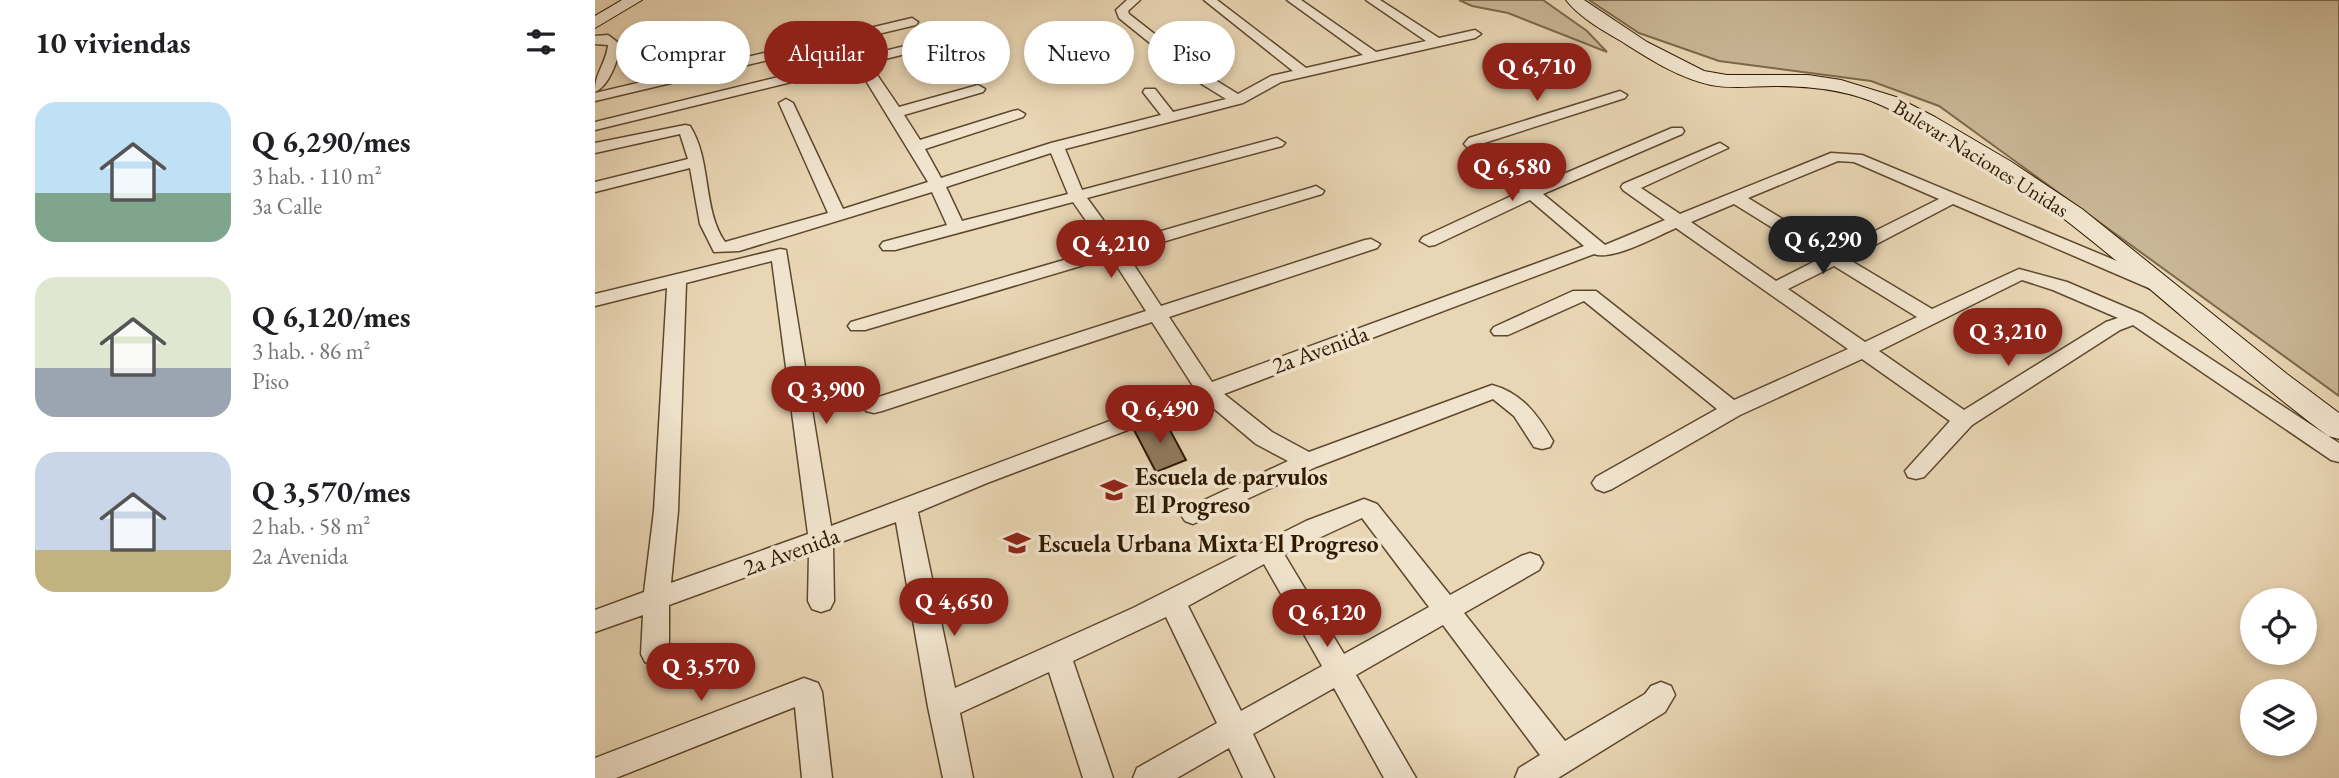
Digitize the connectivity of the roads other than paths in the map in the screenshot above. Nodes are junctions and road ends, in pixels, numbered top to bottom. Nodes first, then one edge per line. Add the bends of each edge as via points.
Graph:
1 (634, 0) edge
2 (1134, 0) edge
3 (1229, 0) edge
4 (1293, 0) edge
5 (1372, 0) edge
6 (1574, 0) edge
7 (1211, 2) edge
8 (595, 23) edge
9 (902, 25) edge
10 (1475, 34) dead end
11 (595, 40) edge
12 (1436, 42) junction
13 (1373, 56) junction
14 (1303, 72) junction
15 (768, 84) edge
16 (877, 84) edge
17 (595, 88) edge
18 (978, 89) dead end
19 (1150, 92) dead end
20 (1620, 95) dead end
21 (595, 97) edge
22 (1238, 100) junction
23 (786, 103) dead end
24 (895, 113) junction
25 (1018, 114) dead end
26 (1170, 117) junction
27 (595, 126) edge
28 (1677, 131) dead end
29 (1277, 143) dead end
30 (917, 146) junction
31 (1056, 146) junction
32 (595, 148) edge
33 (1720, 148) dead end
34 (697, 162) junction
35 (939, 184) junction
36 (595, 187) edge
37 (1316, 191) dead end
38 (1530, 194) junction
39 (1077, 196) junction
40 (1737, 198) junction
41 (1953, 198) junction
42 (838, 216) junction
43 (1680, 222) junction
44 (956, 227) junction
45 (1429, 241) dead end
46 (1371, 244) dead end
47 (888, 246) dead end
48 (1596, 247) junction
49 (1115, 249) junction
50 (1832, 259) junction
51 (677, 279) junction
52 (2164, 287) junction
53 (1776, 288) junction
54 (595, 300) edge
55 (1155, 313) junction
56 (1931, 317) junction
57 (2136, 318) junction
58 (858, 326) dead end
59 (1501, 331) dead end
60 (1864, 350) junction
61 (1207, 391) junction
62 (874, 406) dead end
63 (1732, 410) junction
64 (1964, 420) junction
65 (2339, 428) edge
66 (1542, 441) dead end
67 (2339, 454) edge
68 (1308, 460) junction
69 (1916, 471) dead end
70 (1604, 483) dead end
71 (905, 506) junction
72 (1193, 516) dead end
73 (821, 540) junction
74 (1269, 550) junction
75 (1530, 564) dead end
76 (656, 600) junction
77 (821, 601) dead end
78 (1172, 601) junction
79 (1444, 611) junction
80 (595, 621) edge
81 (655, 653) dead end
82 (1058, 656) junction
83 (1337, 671) junction
84 (1661, 695) dead end
85 (942, 707) junction
86 (1237, 730) junction
87 (1560, 759) junction
88 (595, 772) edge
89 (817, 778) edge
90 (958, 778) edge
91 (1098, 778) edge
92 (1148, 778) edge
93 (1259, 778) edge
94 (1402, 778) edge
95 (1530, 778) edge

1 - 8 main road
2 - 22 street via 1122,10 1123,15 1202,78
3 - 7 street
4 - 13 street
5 - 12 street
6 - 52 main road, Bulevar Naciones Unidas via 1611,27 1709,79 1810,82 1868,93 1900,106 2063,207
7 - 14 street
9 - 21 street via 728,60
10 - 12 street
11 - 17 street via 608,39 614,44 613,56
12 - 13 street
13 - 14 street
14 - 22 street via 1265,84
15 - 27 street
16 - 24 street
18 - 24 street
19 - 26 street
20 - 38 street via 1473,143
22 - 26 street
23 - 42 street
24 - 30 street
25 - 30 street
26 - 31 street
28 - 38 street
29 - 39 street
30 - 35 street
31 - 35 street
31 - 39 street
32 - 34 street via 685,129
33 - 43 street via 1629,186
34 - 36 street
34 - 42 street via 710,228 720,248
35 - 42 street
35 - 44 street
37 - 49 street
38 - 45 street
38 - 48 street
39 - 44 street
39 - 49 street
40 - 41 street, 2a Avenida via 1847,155
40 - 43 street, 2a Avenida
40 - 50 street
41 - 50 street
41 - 52 street
43 - 48 street, 2a Avenida via 1608,250
43 - 53 street
44 - 47 street
46 - 55 street
48 - 61 street, 2a Avenida
49 - 55 street
49 - 58 street
50 - 53 street
50 - 56 street
51 - 54 street
51 - 73 street via 780,254
51 - 76 street via 666,511
52 - 65 main road, Bulevar Naciones Unidas via 2292,395
53 - 60 street
55 - 61 street
55 - 62 street
56 - 57 street via 2024,274
56 - 60 street
57 - 64 street via 2113,326
57 - 67 street
59 - 63 street via 1589,295
60 - 63 street
60 - 64 street
61 - 68 street via 1264,438
61 - 71 street, 2a Avenida
63 - 70 street
64 - 69 street
66 - 68 street via 1519,408 1492,391
68 - 72 street
71 - 73 street, 2a Avenida
71 - 85 street
73 - 76 street, 2a Avenida
73 - 77 street
74 - 78 street
74 - 79 street via 1367,509
74 - 83 street
75 - 79 street
76 - 80 street, 2a Avenida
76 - 81 street
78 - 82 street
78 - 86 street
79 - 83 street
79 - 87 street
82 - 85 street
82 - 91 street
83 - 86 street
83 - 94 street
84 - 87 street
85 - 90 street
86 - 92 street
86 - 93 street
87 - 95 street
88 - 89 street via 804,691 808,692

